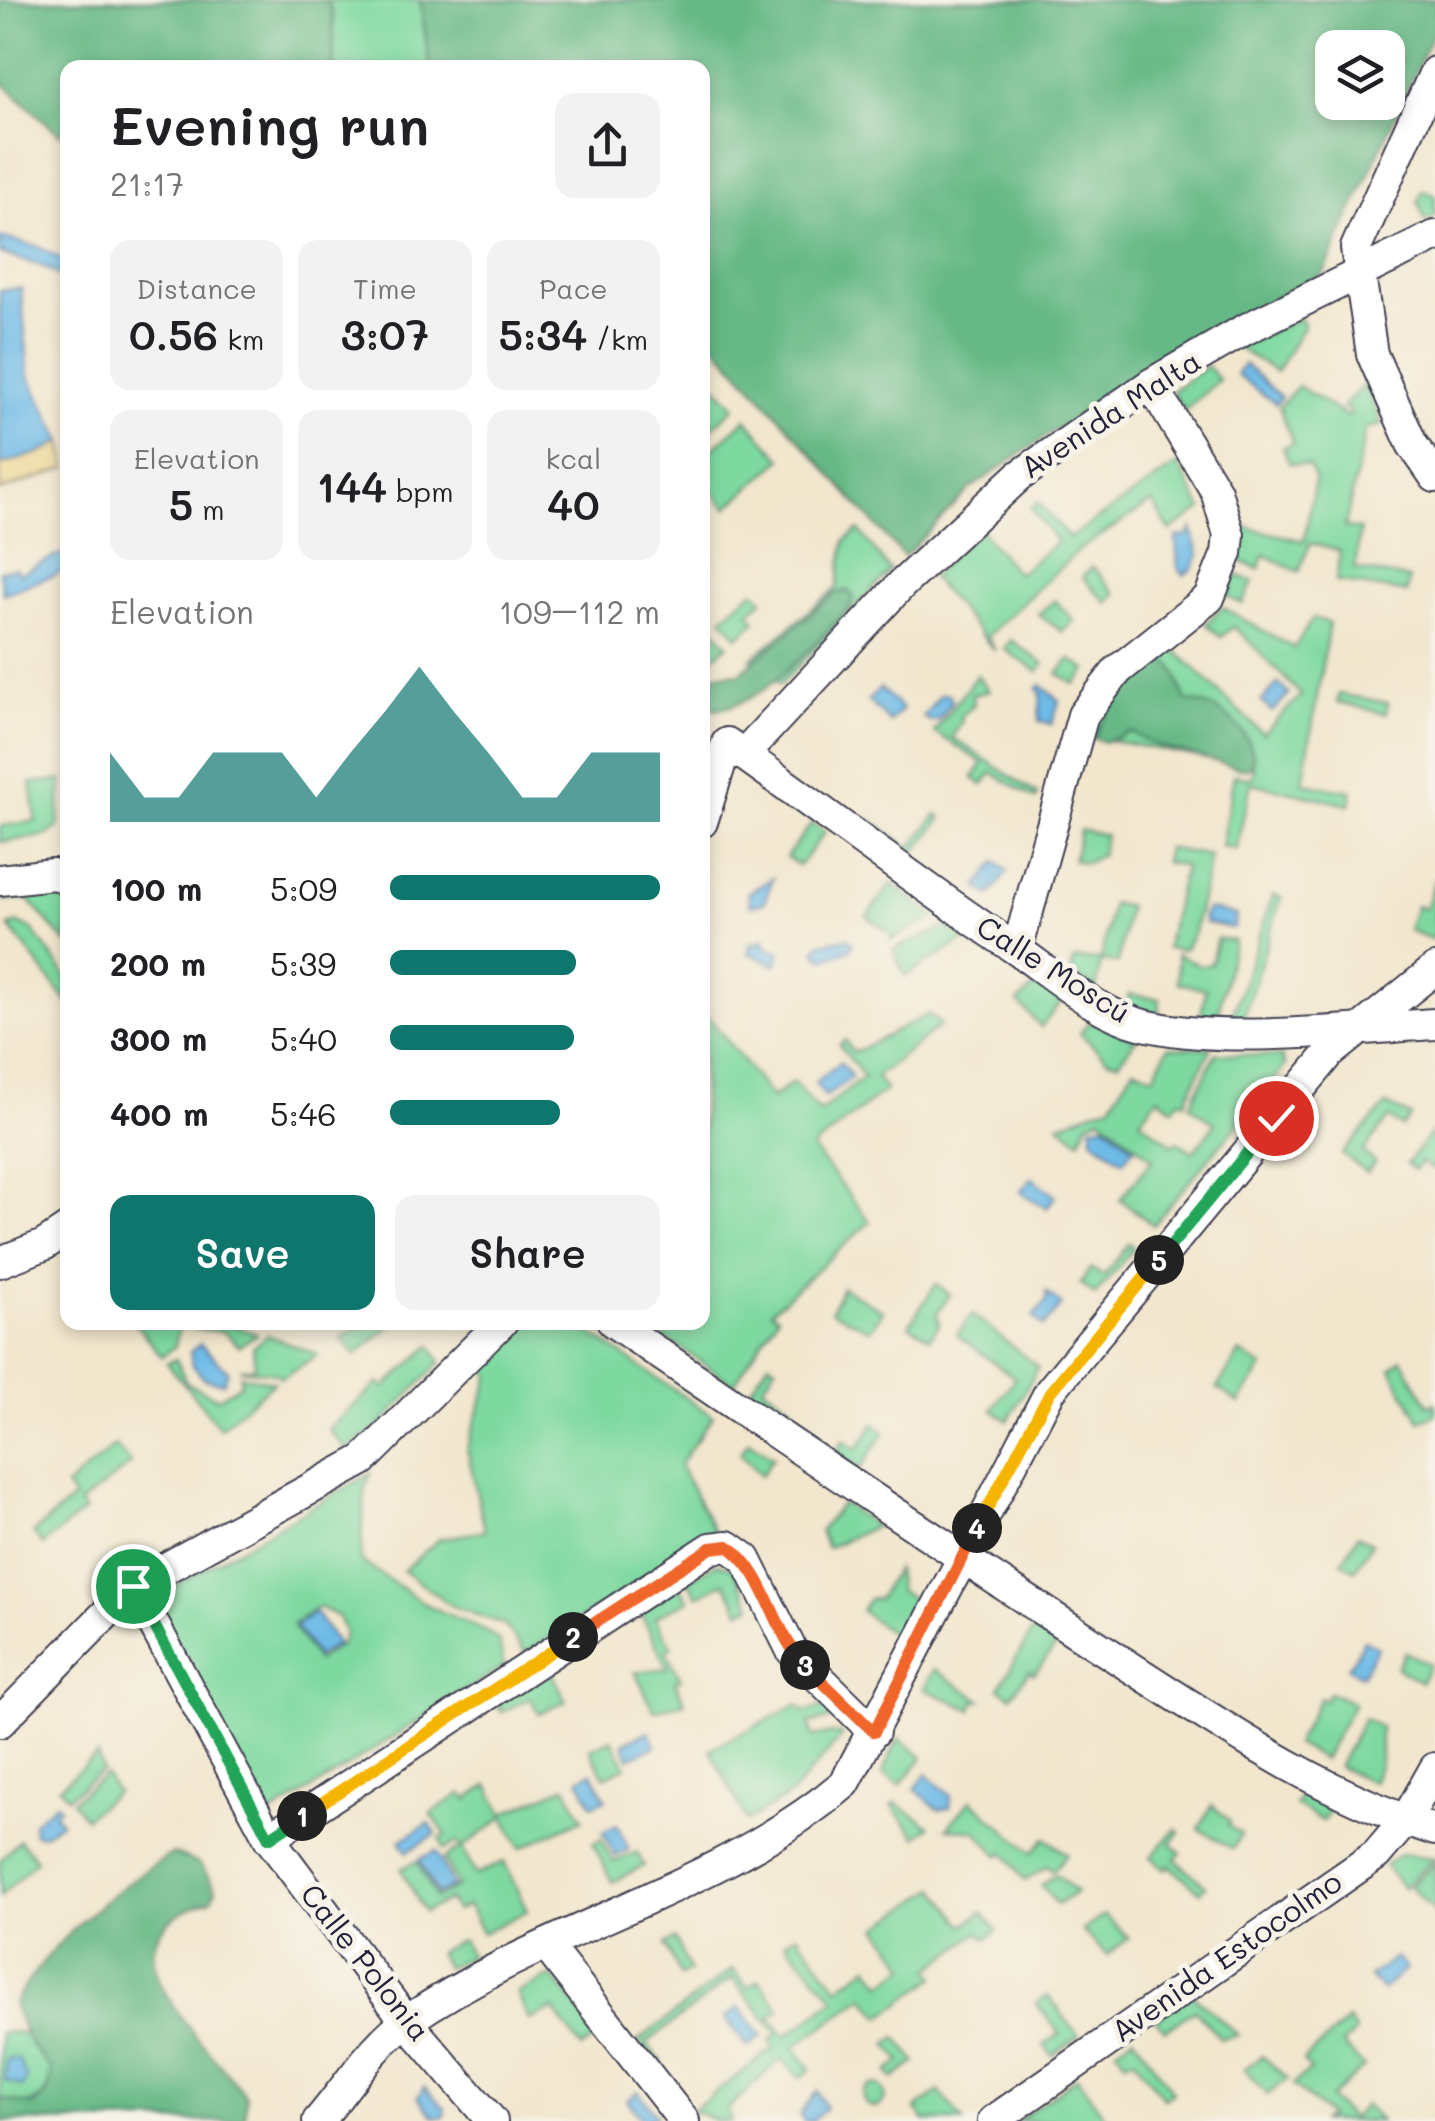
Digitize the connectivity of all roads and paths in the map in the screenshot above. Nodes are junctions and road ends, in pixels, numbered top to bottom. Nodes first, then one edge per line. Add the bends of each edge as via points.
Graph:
1 (1435, 72) edge
2 (1435, 236) edge
3 (1357, 274) junction
4 (1151, 384) junction
5 (1435, 477) edge
6 (735, 749) junction
7 (710, 804) edge
8 (60, 876) edge
9 (0, 880) edge
10 (1016, 950) junction
11 (1435, 969) edge
12 (1435, 1024) edge
13 (1362, 1028) junction
14 (60, 1234) edge
15 (0, 1262) edge
16 (494, 1330) edge
17 (624, 1330) edge
18 (961, 1558) junction
19 (133, 1586) junction
20 (0, 1722) edge
21 (874, 1732) junction
22 (1435, 1768) edge
23 (1420, 1825) edge
24 (269, 1838) junction
25 (546, 1945) junction
26 (406, 2020) junction
27 (318, 2121) edge
28 (492, 2121) edge
29 (684, 2121) edge
30 (993, 2121) edge

1 - 3 street via 1356,248
2 - 3 street, Avenida Malta
3 - 4 street, Avenida Malta
3 - 5 street via 1372,354 1412,444
4 - 6 street, Avenida Malta via 973,514
4 - 10 street via 1216,491 1228,553 1209,598 1118,670 1083,715
6 - 7 street, Avenida Malta
6 - 10 street, Calle Moscú
8 - 9 street
10 - 13 street, Calle Moscú via 1137,1024 1189,1031
11 - 13 street
12 - 13 street, Calle Moscú
13 - 18 street via 1329,1054 1050,1392
14 - 15 street
16 - 19 street via 364,1460
17 - 18 street
18 - 21 street
18 - 23 street via 1244,1739
19 - 20 street
19 - 24 street, Calle Polonia
21 - 24 street via 792,1651 746,1559 728,1546 711,1548
21 - 25 street via 845,1783 820,1805 743,1852
22 - 23 street, Avenida Estocolmo
23 - 30 street, Avenida Estocolmo
24 - 26 street, Calle Polonia
25 - 26 street
25 - 29 street
26 - 27 street
26 - 28 street, Calle Polonia

